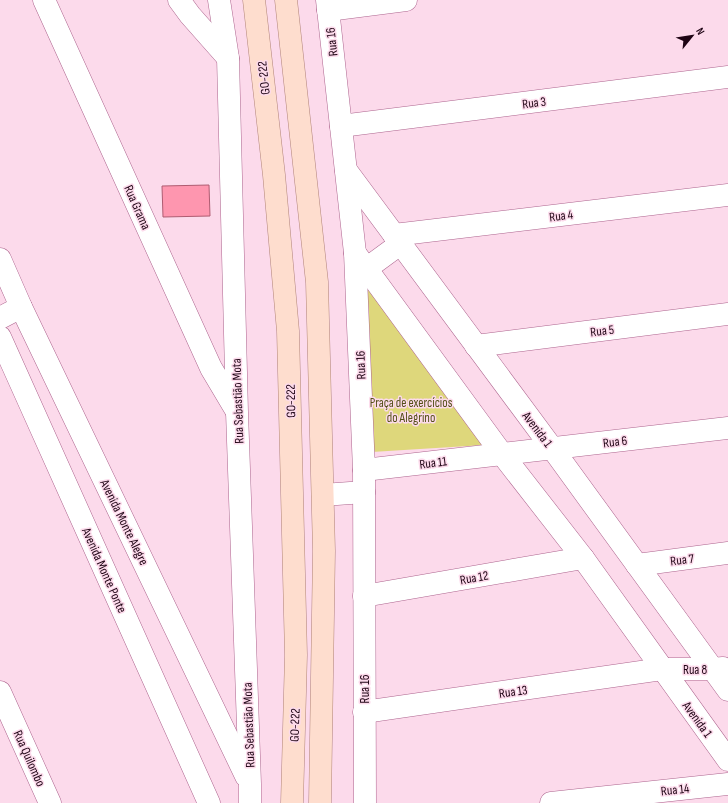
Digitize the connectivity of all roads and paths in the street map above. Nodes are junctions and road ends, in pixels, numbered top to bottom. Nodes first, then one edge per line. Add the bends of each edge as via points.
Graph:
1 (44, 0) edge
2 (179, 0) edge
3 (219, 0) edge
4 (254, 0) edge
5 (286, 0) edge
6 (406, 0) edge
7 (327, 5) edge
8 (228, 58) junction
9 (728, 77) edge
10 (341, 126) junction
11 (346, 169) junction
12 (728, 195) edge
13 (397, 239) junction
14 (0, 259) edge
15 (361, 261) junction
16 (22, 307) junction
17 (728, 314) edge
18 (0, 318) edge
19 (0, 337) edge
20 (476, 346) junction
21 (237, 412) junction
22 (728, 428) edge
23 (552, 448) junction
24 (502, 454) junction
25 (364, 470) junction
26 (364, 492) junction
27 (323, 495) junction
28 (728, 553) edge
29 (583, 558) junction
30 (637, 565) junction
31 (364, 596) junction
32 (720, 668) edge
33 (662, 669) junction
34 (728, 690) edge
35 (0, 692) edge
36 (364, 712) junction
37 (728, 760) edge
38 (728, 784) edge
39 (250, 794) edge
40 (50, 803) edge
41 (209, 803) edge
42 (292, 803) edge
43 (320, 803) edge
44 (365, 803) edge
45 (551, 803) edge

1 - 21 street, Rua Grama via 211,368
2 - 8 street
3 - 8 street, Rua Sebastião Mota
4 - 42 main road, GO-222 via 274,175 288,331 296,655
5 - 27 main road, GO-222 via 317,282
6 - 7 street
7 - 10 street, Rua 16
8 - 21 street, Rua Sebastião Mota
9 - 10 street, Rua 3
10 - 11 street, Rua 16
11 - 13 street, Avenida 1
11 - 15 street, Rua 16
12 - 13 street, Rua 4
13 - 15 street
13 - 20 street, Avenida 1
14 - 16 street, Avenida Monte Alegre
15 - 24 street, Avenida 1
15 - 25 street, Rua 16
16 - 18 street
16 - 39 street, Avenida Monte Alegre
17 - 20 street, Rua 5
19 - 41 street, Avenida Monte Ponte
20 - 23 street, Avenida 1
21 - 39 street, Rua Sebastião Mota
22 - 23 street, Rua 6
23 - 24 street, Rua 6
23 - 30 street, Avenida 1
24 - 25 street, Rua 11
24 - 29 street, Avenida 1
25 - 26 street, Rua 16
26 - 27 street
26 - 31 street, Rua 16
27 - 43 main road, GO-222
28 - 30 street, Rua 7
29 - 31 street, Rua 12
29 - 33 street, Avenida 1
30 - 32 street, Avenida 1
31 - 36 street, Rua 16
32 - 33 street, Rua 8
32 - 34 street, Avenida 1
33 - 36 street, Rua 13
33 - 37 street, Avenida 1
35 - 40 street, Rua Quilombo
36 - 44 street, Rua 16
38 - 45 street, Rua 14

